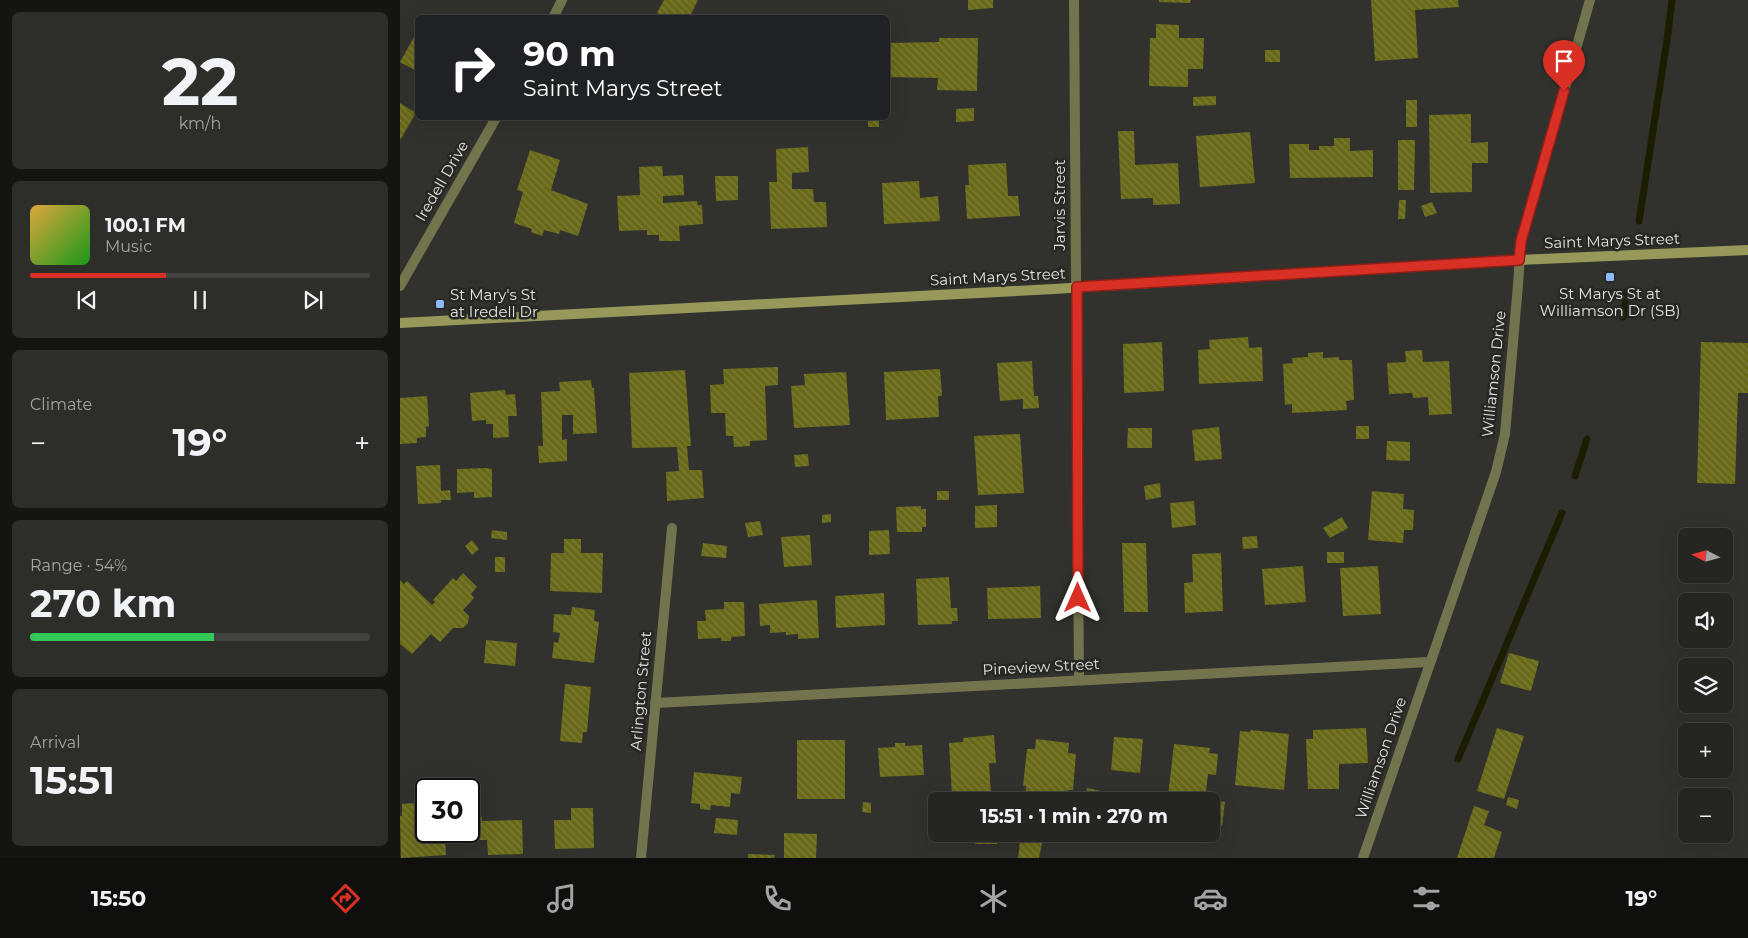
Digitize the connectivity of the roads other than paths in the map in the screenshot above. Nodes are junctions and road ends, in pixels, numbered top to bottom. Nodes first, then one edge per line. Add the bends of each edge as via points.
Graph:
1 (562, 0) edge
2 (1074, 0) edge
3 (1590, 0) edge
4 (554, 15) edge
5 (495, 120) edge
6 (1748, 250) edge
7 (1519, 260) junction
8 (400, 286) edge
9 (1077, 287) junction
10 (400, 323) edge
11 (672, 528) dead end
12 (1429, 662) junction
13 (1079, 680) junction
14 (655, 703) junction
15 (641, 858) edge
16 (1363, 858) edge

1 - 4 street
2 - 9 street, Jarvis Street
3 - 7 street, Williamson Drive via 1521,241
5 - 8 street, Iredell Drive
6 - 7 main road, Saint Marys Street
7 - 9 main road, Saint Marys Street
7 - 12 street, Williamson Drive via 1505,434 1496,472
9 - 10 main road, Saint Marys Street
9 - 13 street, Jarvis Street
11 - 14 street, Arlington Street
12 - 13 street, Pineview Street
12 - 16 street, Williamson Drive
13 - 14 street, Pineview Street
14 - 15 street, Arlington Street

